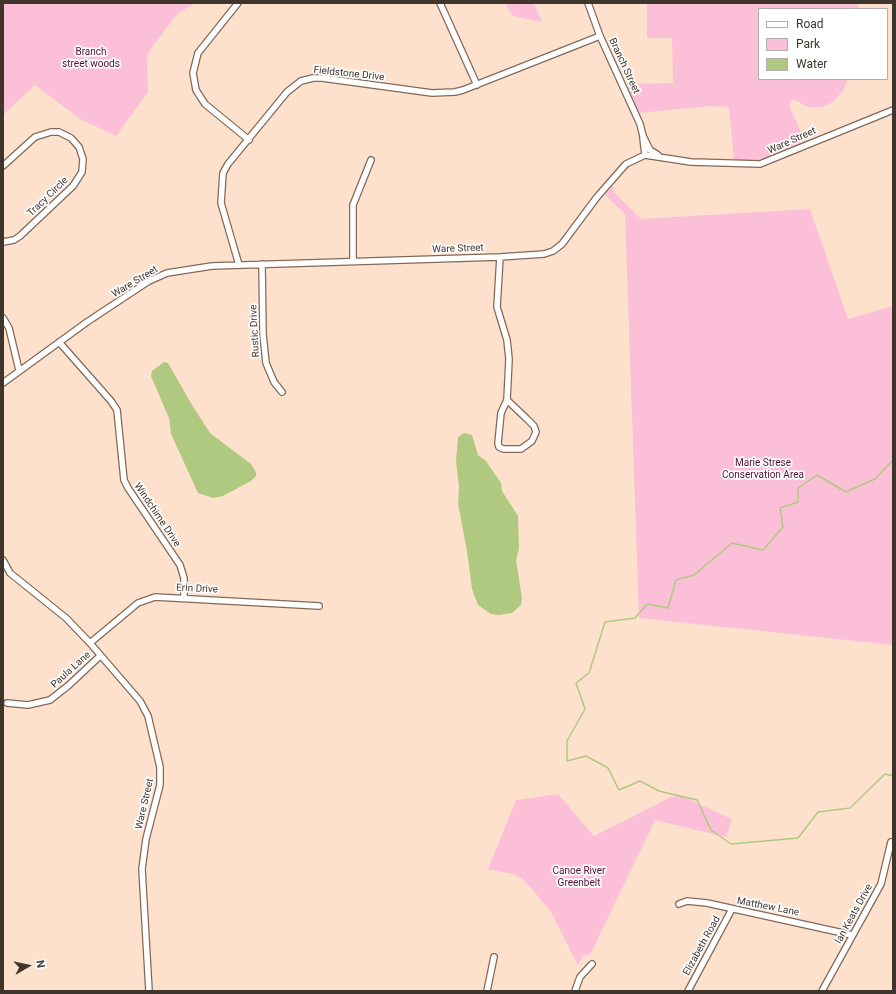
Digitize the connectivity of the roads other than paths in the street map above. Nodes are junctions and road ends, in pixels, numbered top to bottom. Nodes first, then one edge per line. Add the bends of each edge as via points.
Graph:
1 (238, 3) edge
2 (440, 3) edge
3 (588, 3) edge
4 (600, 36) junction
5 (477, 85) junction
6 (893, 110) edge
7 (643, 136) junction
8 (249, 140) junction
9 (645, 155) junction
10 (661, 157) junction
11 (371, 160) dead end
12 (3, 166) edge
13 (3, 242) edge
14 (500, 257) junction
15 (353, 261) junction
16 (262, 264) junction
17 (239, 265) junction
18 (3, 318) edge
19 (59, 342) junction
20 (19, 370) junction
21 (3, 383) edge
22 (282, 392) dead end
23 (507, 400) junction
24 (3, 560) edge
25 (184, 597) junction
26 (319, 606) dead end
27 (90, 643) junction
28 (100, 656) junction
29 (7, 703) dead end
30 (891, 842) dead end
31 (679, 904) dead end
32 (732, 909) junction
33 (852, 935) junction
34 (494, 958) dead end
35 (592, 964) dead end
36 (148, 991) edge
37 (487, 991) edge
38 (575, 991) edge
39 (688, 991) edge
40 (822, 991) edge

1 - 8 street via 198,53 192,73 196,90 205,104
2 - 5 street
3 - 4 street, Branch Street
4 - 5 street, Fieldstone Drive
4 - 7 street, Branch Street via 637,116
5 - 8 street, Fieldstone Drive via 455,92 432,92 322,78 307,79 287,92
6 - 10 street, Ware Street via 760,164 691,162
7 - 9 street, Branch Street
7 - 10 street, Branch Street via 650,150
8 - 17 street, Fieldstone Drive via 228,164 221,184 221,203
9 - 10 street, Ware Street
9 - 14 street, Ware Street via 626,164 562,244 553,251
11 - 15 street via 353,205
12 - 13 street, Tracy Circle via 35,137 51,132 59,132 70,138 79,147 83,159 82,172 73,186 20,236
14 - 15 street, Ware Street
14 - 23 street via 497,307 508,340
15 - 16 street, Ware Street
16 - 17 street, Ware Street
16 - 22 street, Rustic Drive via 266,363 274,382
17 - 19 street, Ware Street via 195,267 167,273 149,282
18 - 20 street via 9,328
19 - 20 street, Ware Street
19 - 25 street, Windchime Drive via 116,410 124,480 180,565 184,578
20 - 21 street, Ware Street
23 - 23 street via 501,413 499,447 521,449 532,441 536,432 527,418
24 - 27 street, Ware Street via 10,573 66,618
25 - 26 street, Erin Drive
25 - 27 street, Erin Drive via 155,597 143,600
27 - 28 street, Ware Street
28 - 29 street, Paula Lane via 50,700 28,705
28 - 36 street, Ware Street via 140,701 148,716 160,767 160,785 146,839 142,869
30 - 33 street, Ian Keats Drive via 882,884
31 - 32 street, Matthew Lane via 687,901
32 - 33 street, Matthew Lane
32 - 39 street, Elizabeth Road
33 - 40 street, Ian Keats Drive
34 - 37 street
35 - 38 street via 580,977

